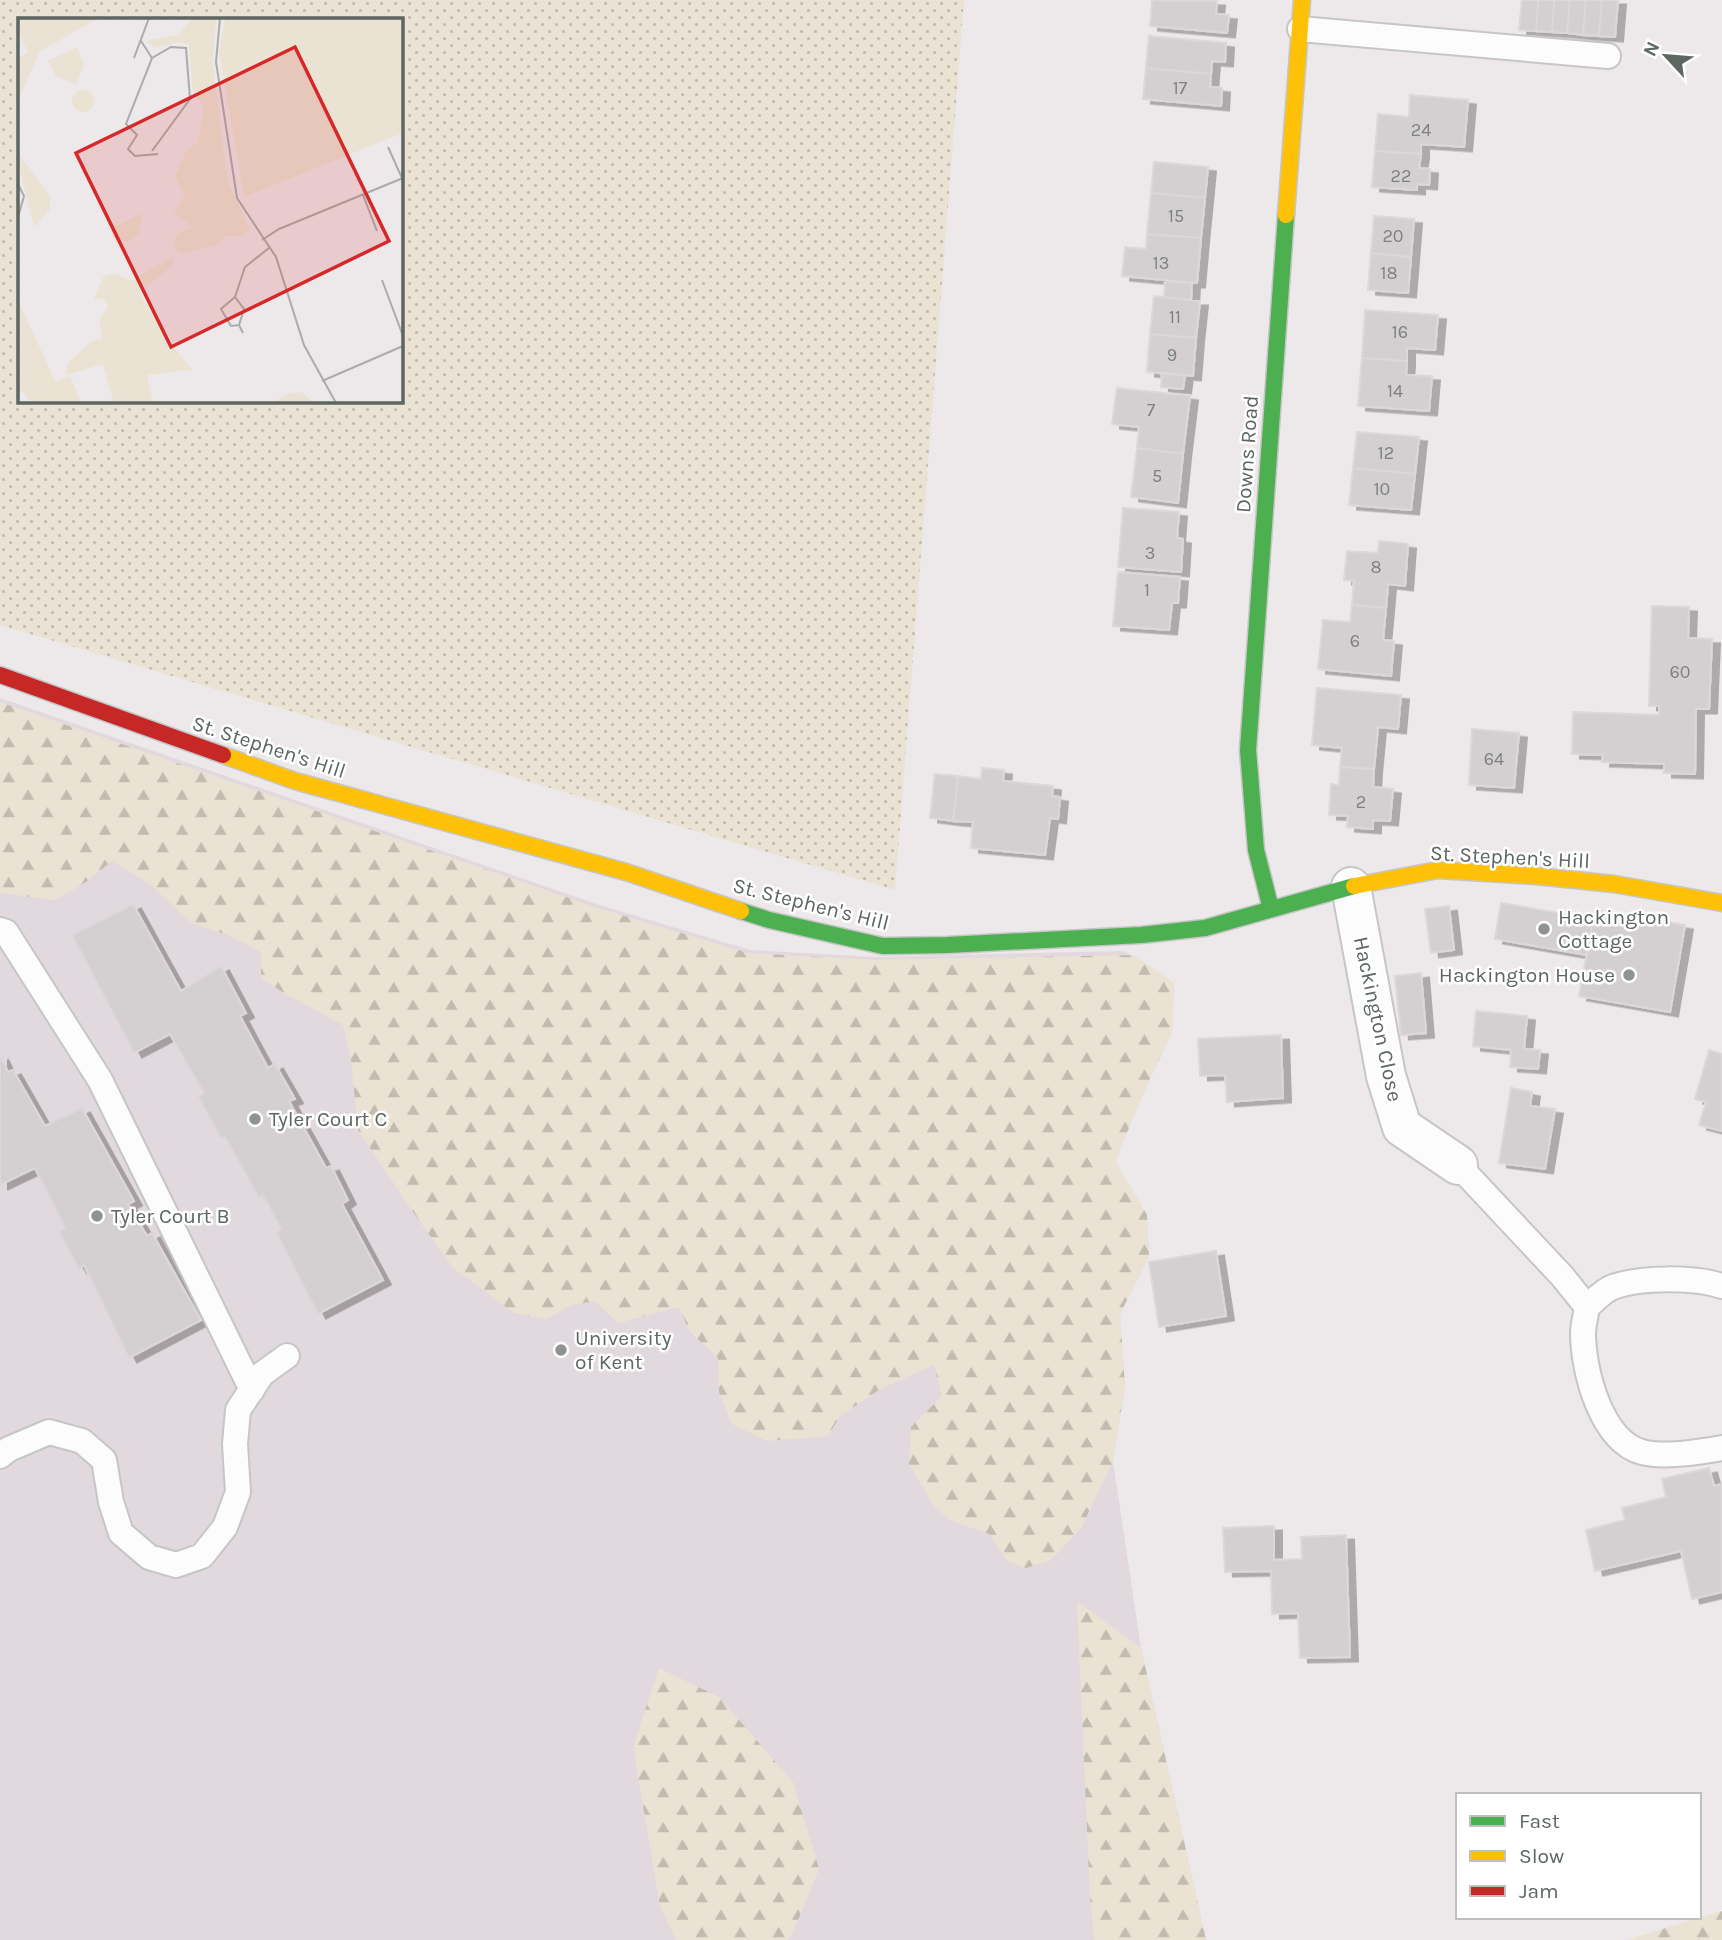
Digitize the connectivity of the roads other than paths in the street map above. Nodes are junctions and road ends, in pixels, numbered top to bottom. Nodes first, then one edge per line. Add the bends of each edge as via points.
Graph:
1 (1302, 0) edge
2 (1300, 29) junction
3 (1608, 56) dead end
4 (0, 675) edge
5 (1351, 887) junction
6 (1722, 903) edge
7 (1271, 909) junction
8 (0, 930) edge
9 (1458, 1164) joint
10 (1722, 1286) edge
11 (1587, 1307) junction
12 (287, 1356) dead end
13 (252, 1390) junction
14 (1722, 1448) edge
15 (0, 1456) edge

1 - 2 street, Downs Road
2 - 3 lane
2 - 7 street, Downs Road via 1248,751 1256,850
4 - 7 street, St. Stephen's Hill via 295,781 626,872 769,920 883,946 1141,935 1205,928
5 - 6 street, St. Stephen's Hill via 1438,870 1601,883
5 - 7 street, St. Stephen's Hill
5 - 9 street, Hackington Close via 1386,1076 1402,1127
8 - 13 lane via 6,932 100,1080
9 - 11 lane
10 - 11 lane via 1703,1280 1656,1280 1611,1287
11 - 14 lane via 1583,1333 1589,1375 1606,1424 1626,1445 1642,1453 1689,1454
12 - 13 lane via 262,1374
13 - 15 lane via 238,1410 238,1492 225,1527 202,1556 176,1565 149,1557 121,1532 104,1460 82,1441 49,1432

